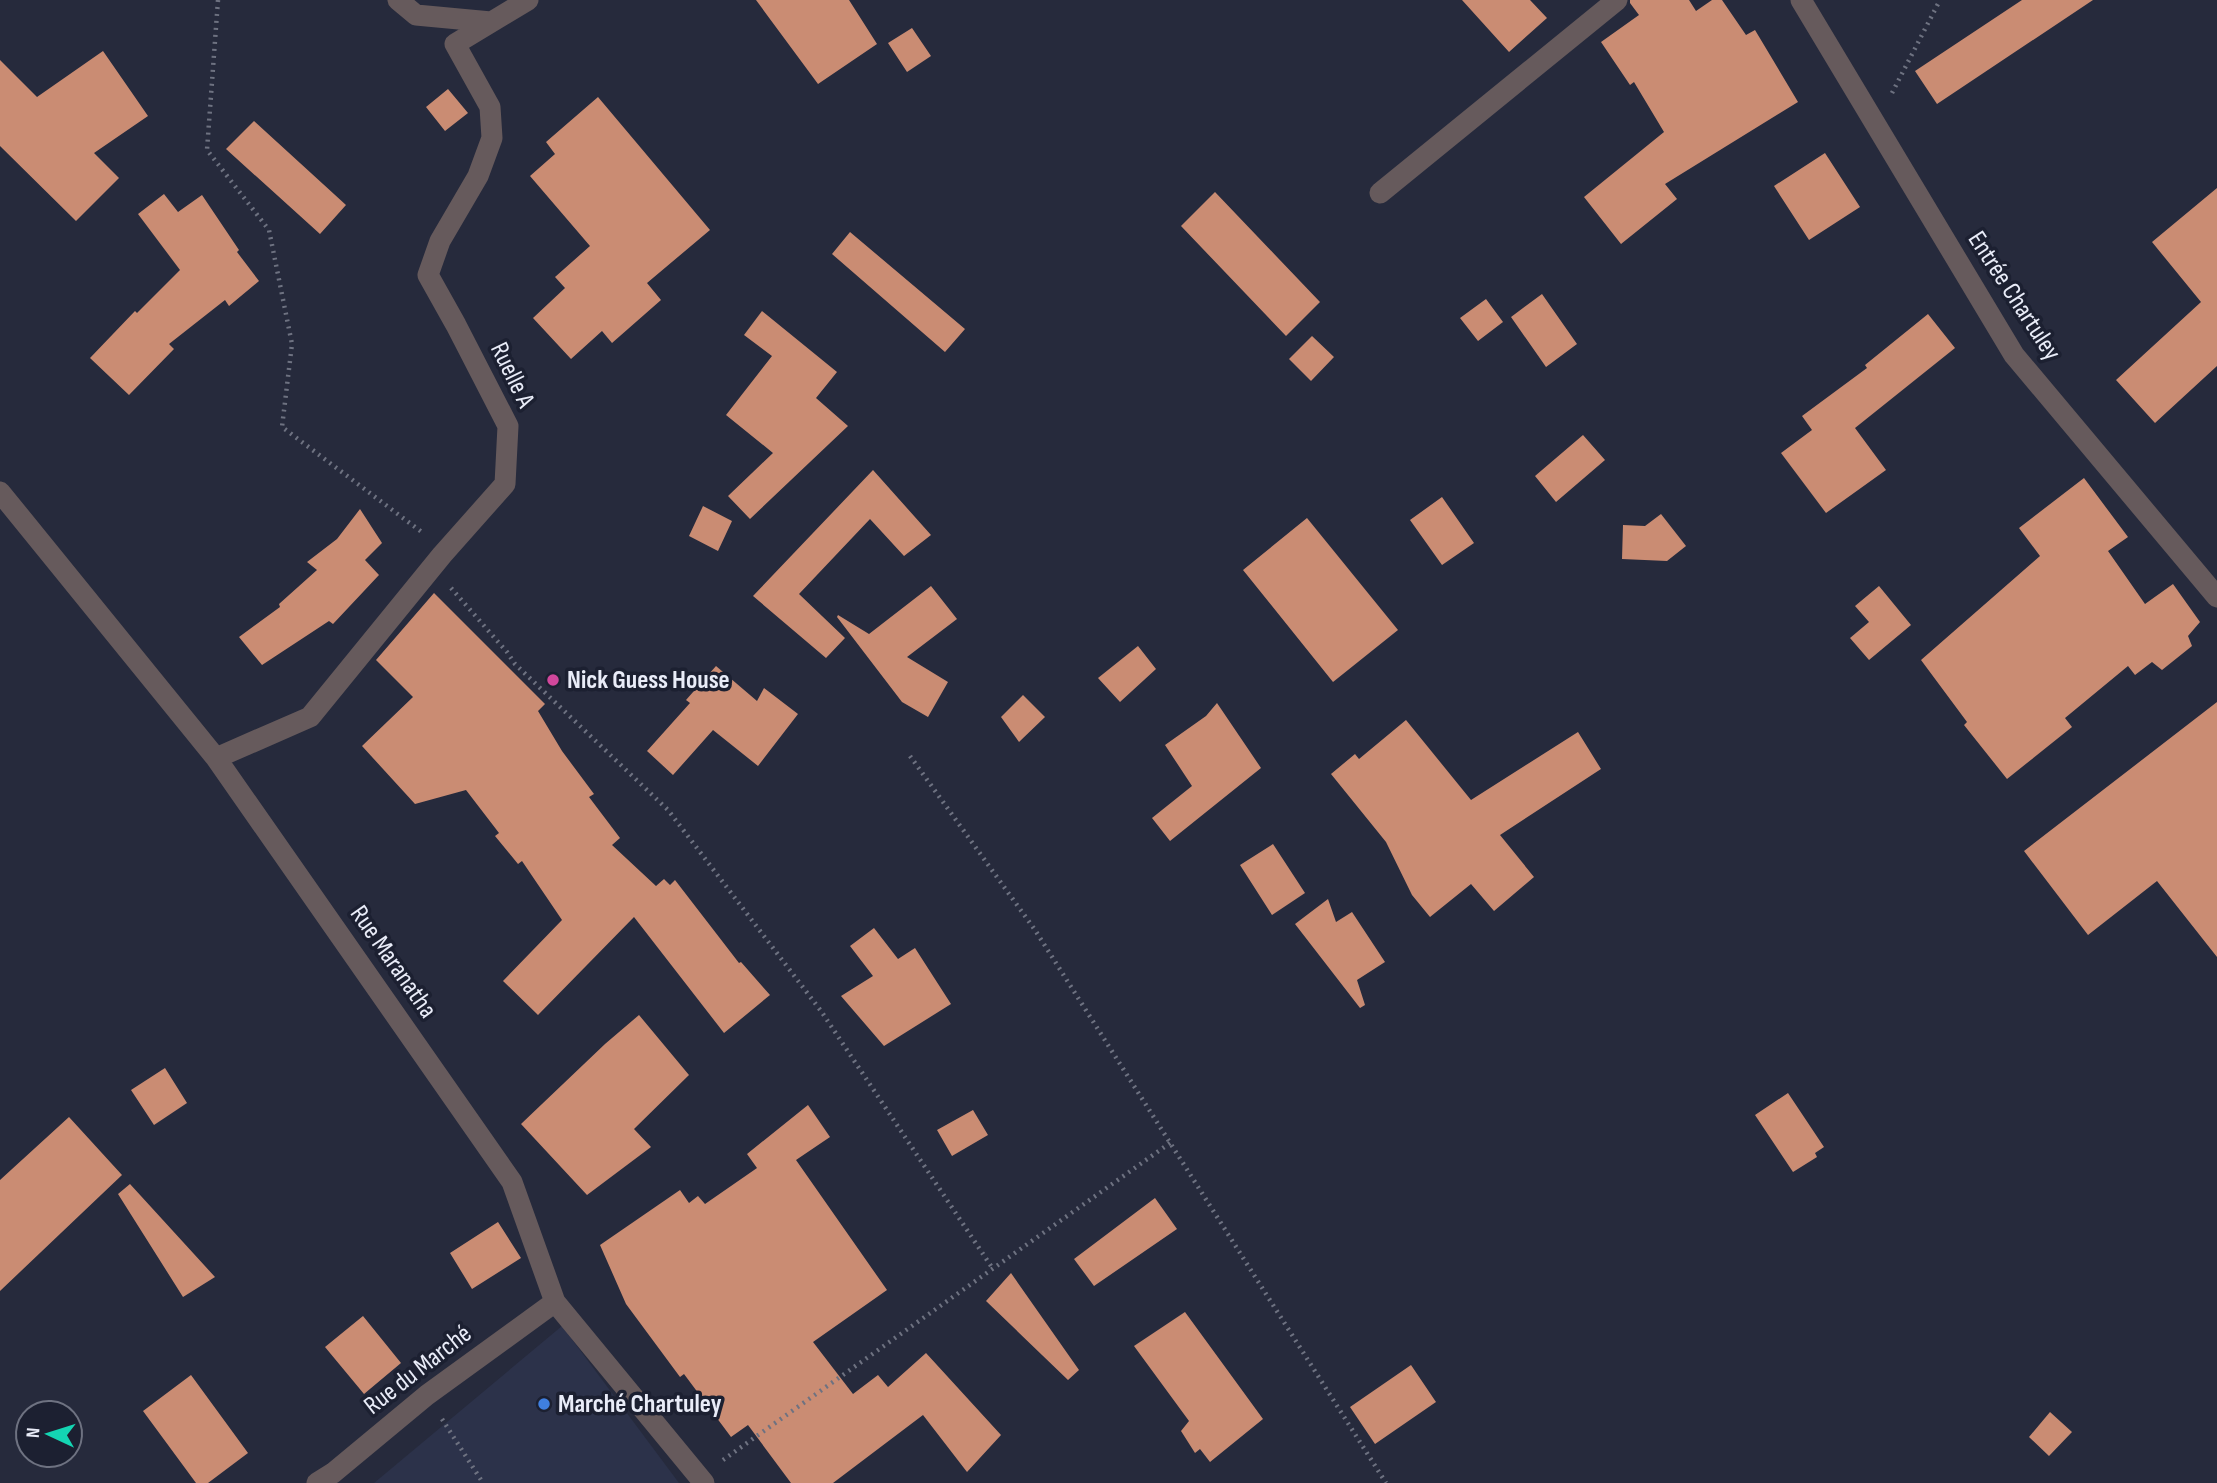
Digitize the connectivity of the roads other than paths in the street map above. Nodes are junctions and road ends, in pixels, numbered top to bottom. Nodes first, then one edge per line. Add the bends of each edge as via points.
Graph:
1 (398, 0) edge
2 (528, 0) edge
3 (1617, 0) edge
4 (1801, 0) edge
5 (491, 22) junction
6 (1380, 193) dead end
7 (0, 492) edge
8 (2217, 597) edge
9 (216, 758) junction
10 (555, 1302) junction
11 (701, 1480) edge
12 (317, 1483) edge

1 - 5 street via 416,15
2 - 5 street, Ruelle A
3 - 6 street
4 - 8 street, Entrée Chartuley via 2014,355
5 - 9 street, Ruelle A via 455,44 490,107 492,138 478,176 440,240 428,275 508,426 505,484 310,716
7 - 9 street, Rue Maranatha
9 - 10 street, Rue Maranatha via 512,1182
10 - 11 street, Rue Maranatha
10 - 12 street, Rue du Marché

